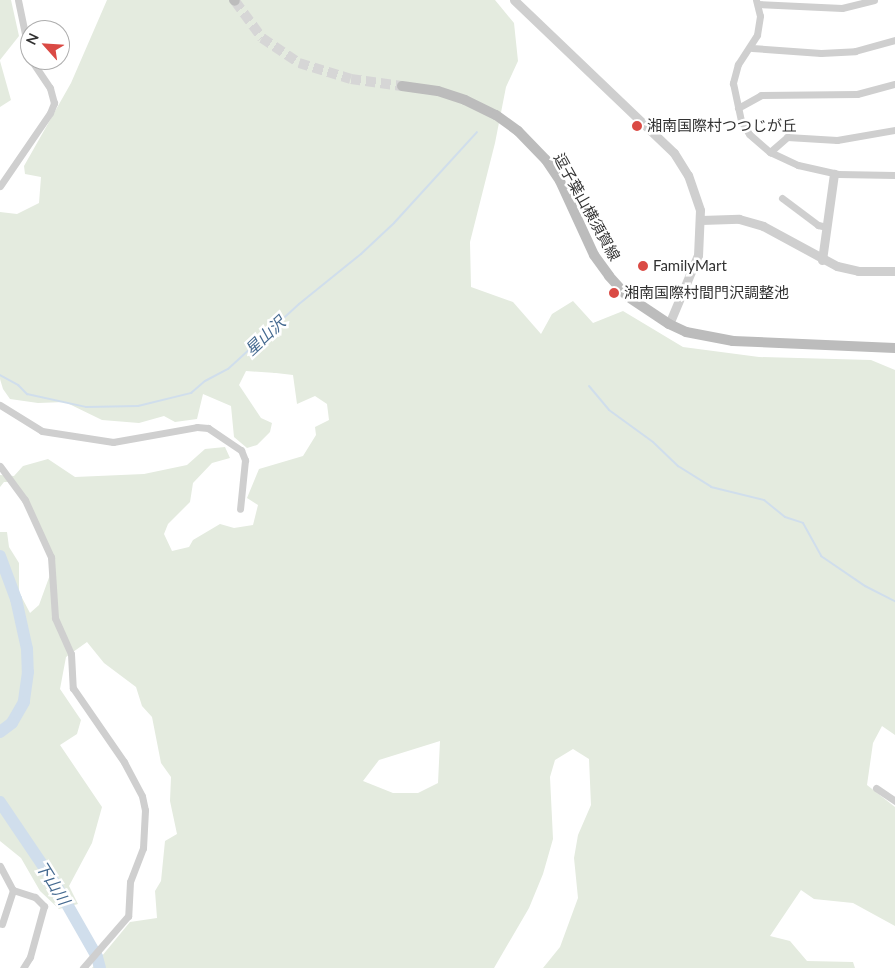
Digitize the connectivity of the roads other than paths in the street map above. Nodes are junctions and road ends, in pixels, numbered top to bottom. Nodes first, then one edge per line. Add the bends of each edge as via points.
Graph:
1 (18, 0) edge
2 (514, 0) edge
3 (874, 0) edge
4 (757, 2) edge
5 (22, 20) edge
6 (895, 40) edge
7 (752, 48) junction
8 (38, 70) edge
9 (895, 84) edge
10 (402, 86) tunnel mouth
11 (738, 108) junction
12 (895, 130) edge
13 (770, 152) junction
14 (834, 174) junction
15 (895, 175) edge
16 (0, 186) edge
17 (782, 198) dead end
18 (702, 220) junction
19 (827, 227) junction
20 (822, 260) junction
21 (895, 271) edge
22 (668, 324) junction
23 (895, 348) edge
24 (0, 405) edge
25 (0, 466) edge
26 (240, 508) dead end
27 (876, 788) dead end
28 (895, 801) edge
29 (0, 866) edge
30 (13, 890) junction
31 (2, 924) dead end
32 (23, 968) edge
33 (83, 968) edge

1 - 5 street
2 - 18 street via 674,153 688,175
3 - 4 street via 842,8
4 - 7 street via 759,26
6 - 7 street via 838,52
7 - 11 street via 735,72 733,83
8 - 16 street via 50,88 54,103
9 - 11 street via 857,94 761,95
10 - 22 main road, 逗子葉山横須賀線 via 438,91 465,100 496,115 518,131 546,160 560,181 594,255 609,276 627,296
11 - 13 street via 749,134
12 - 13 street via 837,140 786,137
13 - 14 street via 798,165
14 - 15 street
14 - 19 street
17 - 19 street via 818,225
18 - 20 street via 740,219 763,226
18 - 22 street via 698,255
19 - 20 street
20 - 21 street via 858,271
22 - 23 main road, 逗子葉山横須賀線 via 686,332 733,341
24 - 26 street via 42,431 113,442 197,426 208,428 241,450 245,460
25 - 33 street via 25,500 51,557 55,618 71,654 73,688 124,762 145,810 143,848 130,882 128,916
27 - 28 street
29 - 30 street
30 - 31 street
30 - 32 street via 35,896 44,906 30,958

